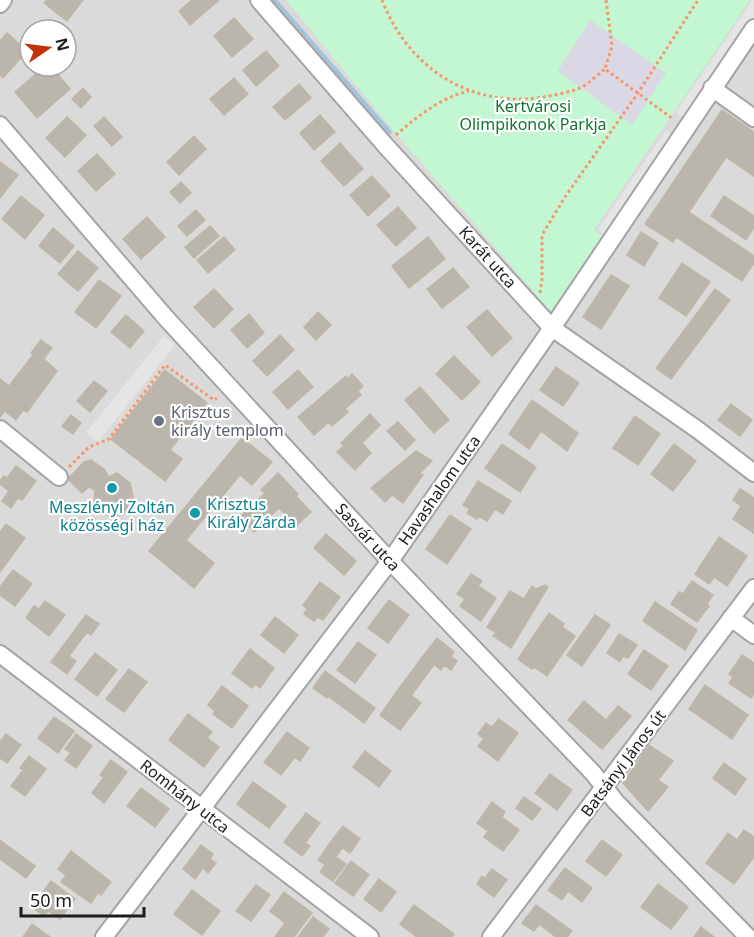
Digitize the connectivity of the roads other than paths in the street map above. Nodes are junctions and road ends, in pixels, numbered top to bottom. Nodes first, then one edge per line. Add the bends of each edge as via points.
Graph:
1 (3, 0) edge
2 (259, 0) edge
3 (0, 4) edge
4 (754, 28) edge
5 (712, 88) junction
6 (754, 118) edge
7 (0, 125) edge
8 (552, 328) junction
9 (0, 429) edge
10 (754, 472) edge
11 (59, 477) road end
12 (390, 561) junction
13 (754, 588) edge
14 (731, 618) junction
15 (754, 635) edge
16 (0, 654) edge
17 (605, 788) junction
18 (201, 809) junction
19 (104, 937) edge
20 (370, 937) edge
21 (491, 937) edge
22 (748, 937) edge

1 - 3 street
2 - 8 street, Karát utca
4 - 5 street, Havashalom utca
5 - 6 street
5 - 8 street, Havashalom utca
7 - 12 street, Sasvár utca via 166,318
8 - 10 street, Karát utca
8 - 12 street, Havashalom utca
9 - 11 street
12 - 17 street, Sasvár utca
12 - 18 street, Havashalom utca
13 - 14 street, Batsányi János út
14 - 15 street
14 - 17 street, Batsányi János út
16 - 18 street, Romhány utca
17 - 21 street, Batsányi János út
17 - 22 street, Sasvár utca
18 - 19 street, Havashalom utca
18 - 20 street, Romhány utca

